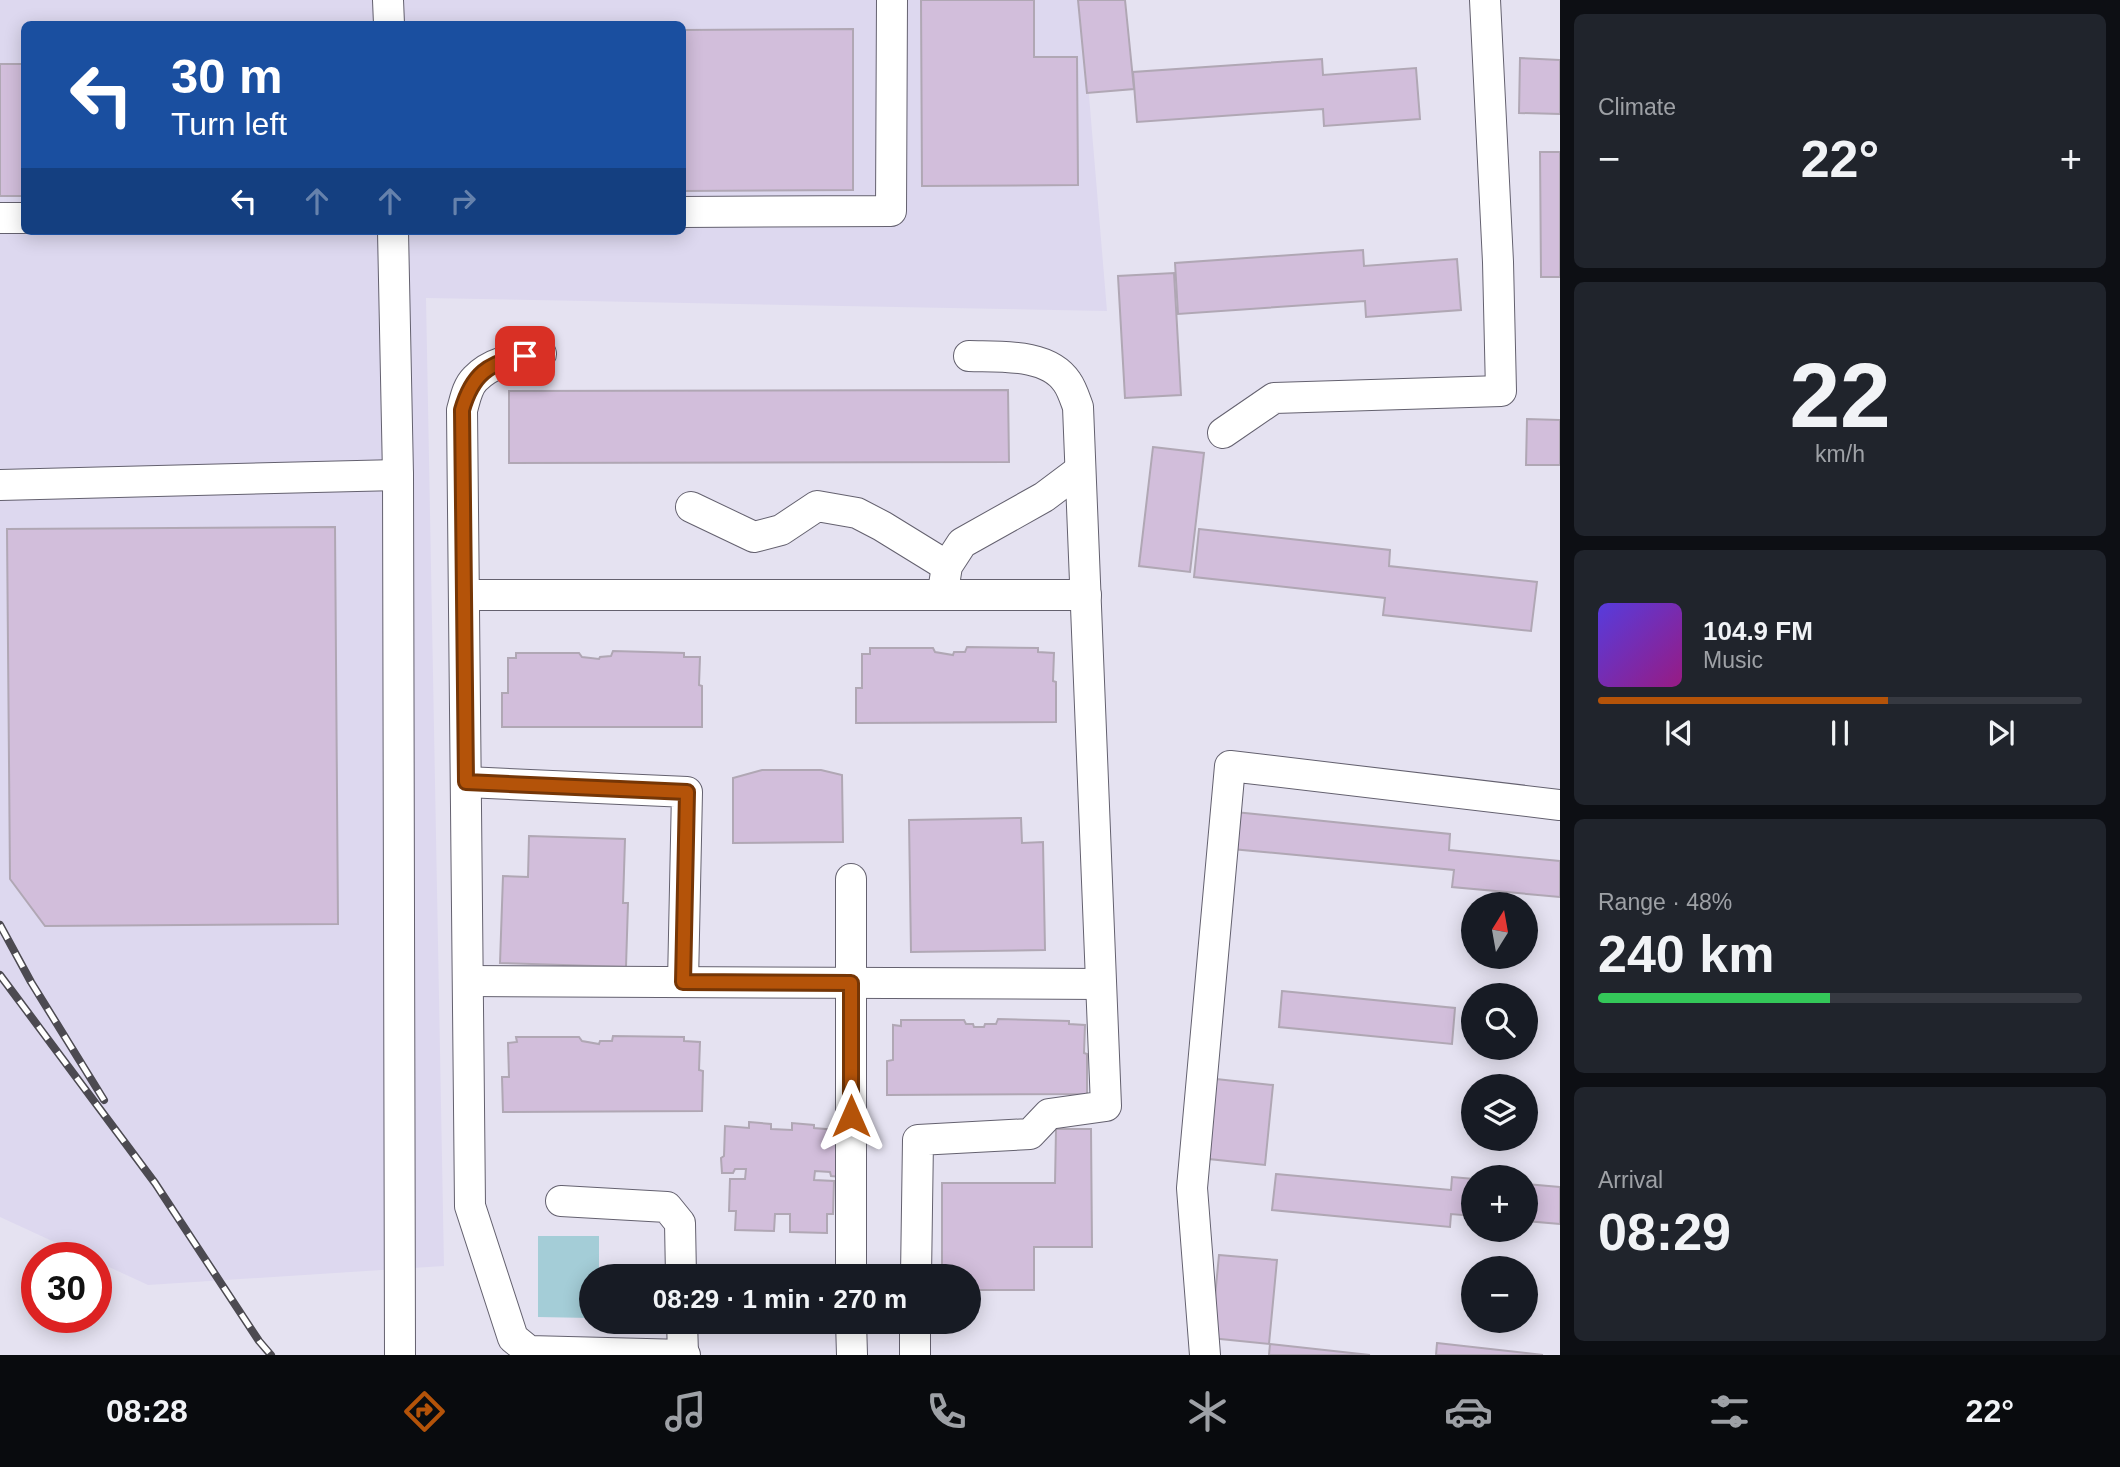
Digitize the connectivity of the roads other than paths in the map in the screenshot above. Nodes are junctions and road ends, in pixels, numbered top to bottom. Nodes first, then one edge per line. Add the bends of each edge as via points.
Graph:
1 (388, 0) edge
2 (892, 0) edge
3 (1485, 0) edge
4 (389, 21) edge
5 (686, 212) edge
6 (0, 218) edge
7 (21, 218) edge
8 (393, 235) edge
9 (541, 354) dead end
10 (969, 356) dead end
11 (1223, 433) dead end
12 (1080, 470) junction
13 (398, 475) junction
14 (0, 485) edge
15 (691, 508) dead end
16 (945, 580) junction
17 (1086, 594) junction
18 (464, 595) junction
19 (466, 782) junction
20 (1560, 804) edge
21 (851, 878) dead end
22 (468, 981) junction
23 (683, 982) junction
24 (851, 983) junction
25 (1101, 984) junction
26 (561, 1201) dead end
27 (681, 1264) edge
28 (852, 1264) edge
29 (916, 1264) edge
30 (683, 1334) edge
31 (852, 1334) edge
32 (915, 1334) edge
33 (400, 1355) edge
34 (684, 1355) edge
35 (852, 1355) edge
36 (915, 1355) edge
37 (1205, 1355) edge

1 - 4 street
2 - 5 street via 891,211
3 - 11 street via 1501,390 1274,398
6 - 7 street
8 - 13 street
9 - 18 street via 493,366 474,379 467,391 462,410
10 - 12 street via 1053,366 1068,382 1078,407
12 - 16 street via 1044,497 962,543
12 - 17 street
13 - 14 street
13 - 33 street
15 - 16 street via 754,537 781,530 817,506 857,513 882,526
16 - 17 street
16 - 18 street
17 - 25 street
18 - 19 street
19 - 22 street
19 - 23 street via 687,792
20 - 37 street via 1230,766 1192,1188
21 - 24 street
22 - 23 street
22 - 34 street via 470,1206 513,1338 529,1350
23 - 24 street
24 - 25 street
24 - 28 street
25 - 29 street via 1106,1106 1049,1114 1030,1134 918,1140
26 - 27 street via 667,1207 680,1223
30 - 34 street
31 - 35 street
32 - 36 street

